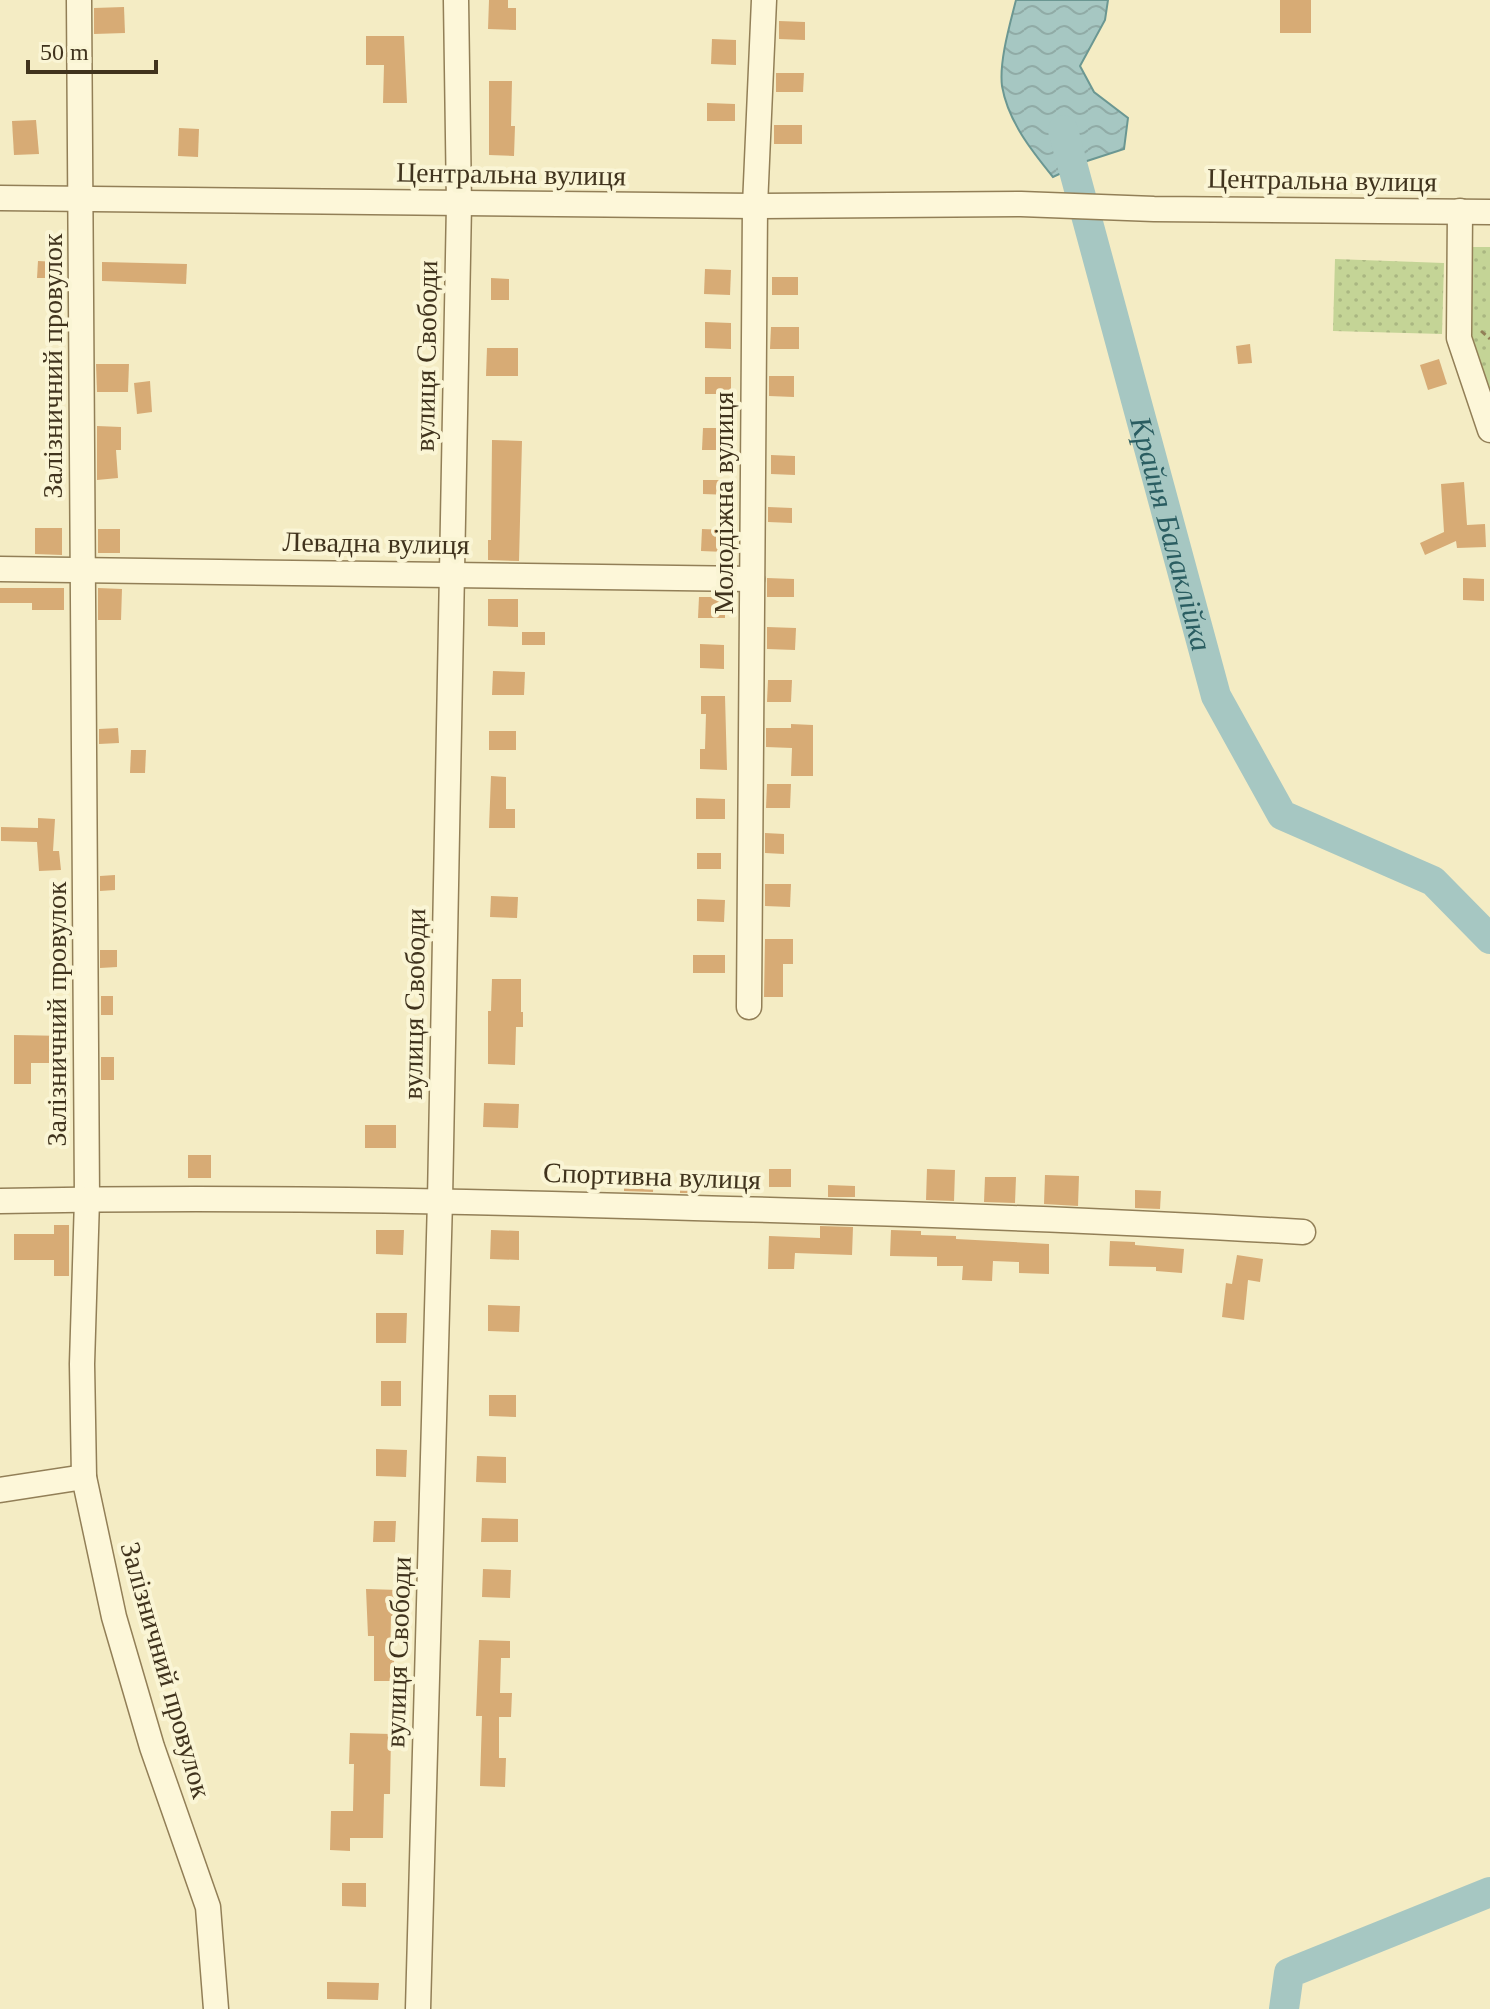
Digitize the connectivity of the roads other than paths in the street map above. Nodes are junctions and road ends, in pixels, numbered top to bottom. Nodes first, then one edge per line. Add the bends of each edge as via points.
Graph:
1 (79, 0) edge
2 (456, 0) edge
3 (764, 0) edge
4 (0, 198) edge
5 (81, 199) junction
6 (459, 204) junction
7 (755, 206) junction
8 (1460, 211) junction
9 (1490, 212) edge
10 (1490, 430) edge
11 (0, 569) edge
12 (83, 570) junction
13 (452, 574) junction
14 (752, 579) junction
15 (749, 1007) dead end
16 (87, 1199) junction
17 (440, 1200) junction
18 (0, 1201) edge
19 (1303, 1232) dead end
20 (84, 1477) junction
21 (0, 1490) edge
22 (216, 2009) edge
23 (418, 2009) edge

1 - 5 street, Залізничний провулок
2 - 6 street, вулиця Свободи
3 - 7 street, Молодіжна вулиця
4 - 5 street, Центральна вулиця
5 - 6 street, Центральна вулиця
5 - 12 street, Залізничний провулок
6 - 7 street, Центральна вулиця
6 - 13 street, вулиця Свободи
7 - 8 street, Центральна вулиця
7 - 14 street, Молодіжна вулиця
8 - 9 street, Центральна вулиця
8 - 10 street via 1459,338
11 - 12 street, Левадна вулиця
12 - 13 street, Левадна вулиця
12 - 16 street, Залізничний провулок
13 - 14 street, Левадна вулиця
13 - 17 street, вулиця Свободи
14 - 15 street, Молодіжна вулиця
16 - 17 street, Спортивна вулиця
16 - 18 street, Спортивна вулиця
16 - 20 street, Залізничний провулок
17 - 19 street, Спортивна вулиця via 1066,1218
17 - 23 street, вулиця Свободи
20 - 21 street
20 - 22 street, Залізничний провулок via 114,1617 208,1907

